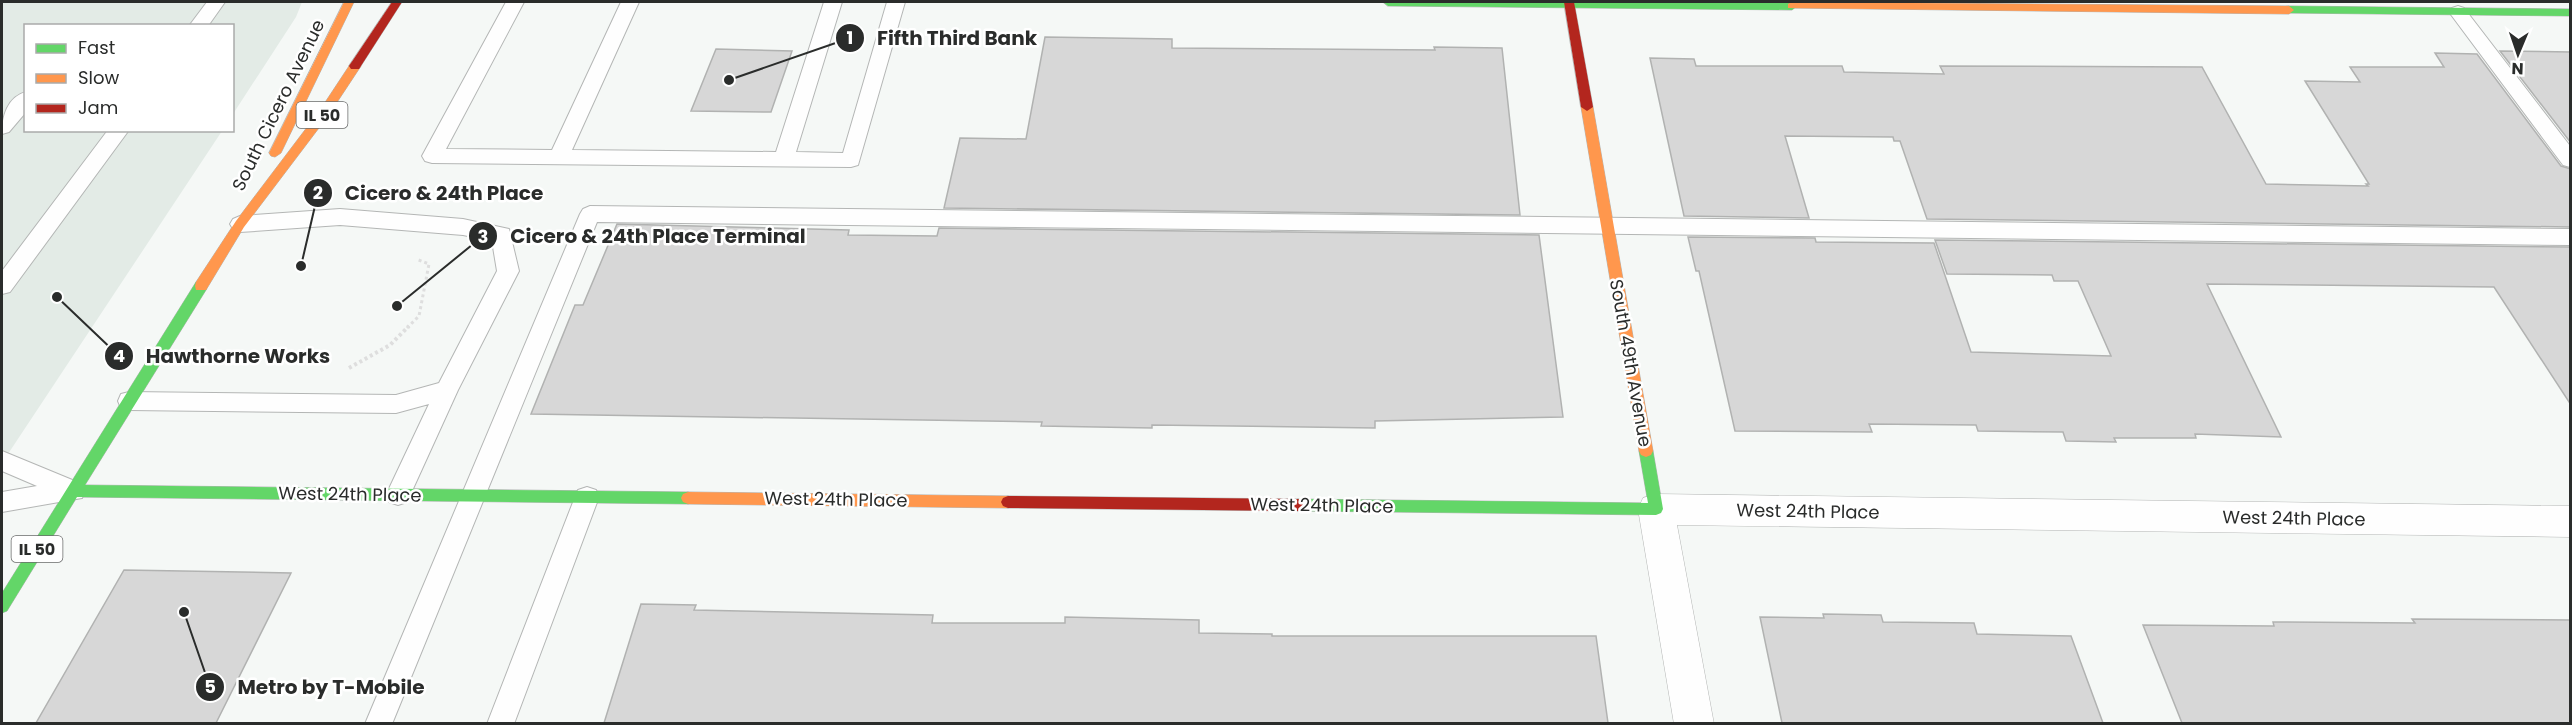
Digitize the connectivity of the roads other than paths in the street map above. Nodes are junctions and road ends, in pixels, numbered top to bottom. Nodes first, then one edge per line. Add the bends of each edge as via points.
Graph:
1 (216, 2) edge
2 (349, 2) edge
3 (397, 2) edge
4 (514, 2) edge
5 (630, 2) edge
6 (833, 2) edge
7 (896, 2) edge
8 (1388, 2) edge
9 (1569, 3) edge
10 (2458, 12) junction
11 (2571, 12) edge
12 (200, 24) edge
13 (24, 100) edge
14 (2, 127) edge
15 (118, 132) edge
16 (559, 157) junction
17 (784, 159) junction
18 (2571, 160) edge
19 (240, 224) junction
20 (1607, 226) junction
21 (2571, 237) edge
22 (2, 286) edge
23 (447, 390) junction
24 (129, 402) junction
25 (2, 461) edge
26 (73, 491) junction
27 (398, 495) junction
28 (473, 496) junction
29 (587, 497) junction
30 (2, 502) edge
31 (1656, 509) junction
32 (2571, 522) edge
33 (2, 606) edge
34 (378, 723) edge
35 (500, 723) edge
36 (1694, 723) edge

1 - 12 lane
2 - 19 street, South Cicero Avenue / IL 50
3 - 19 street, South Cicero Avenue / IL 50 via 324,113
4 - 16 lane via 432,156
5 - 16 lane
6 - 17 lane
7 - 17 lane via 851,160
8 - 9 street
9 - 10 street
9 - 20 street, South 49th Avenue
10 - 11 street
10 - 18 lane
13 - 14 lane
15 - 22 lane
16 - 17 lane
19 - 23 lane via 340,217 463,227 502,235 508,271
19 - 24 street, South Cicero Avenue / IL 50
20 - 21 lane
20 - 28 lane via 591,214
20 - 31 street, South 49th Avenue
23 - 24 lane via 396,404
23 - 27 lane
24 - 26 street, South Cicero Avenue / IL 50
25 - 26 lane
26 - 27 street, West 24th Place
26 - 30 lane
26 - 33 street, South Cicero Avenue / IL 50
27 - 28 street, West 24th Place
28 - 29 street, West 24th Place
28 - 34 lane
29 - 31 street, West 24th Place
29 - 35 lane
31 - 32 street, West 24th Place
31 - 36 street, South 49th Avenue

